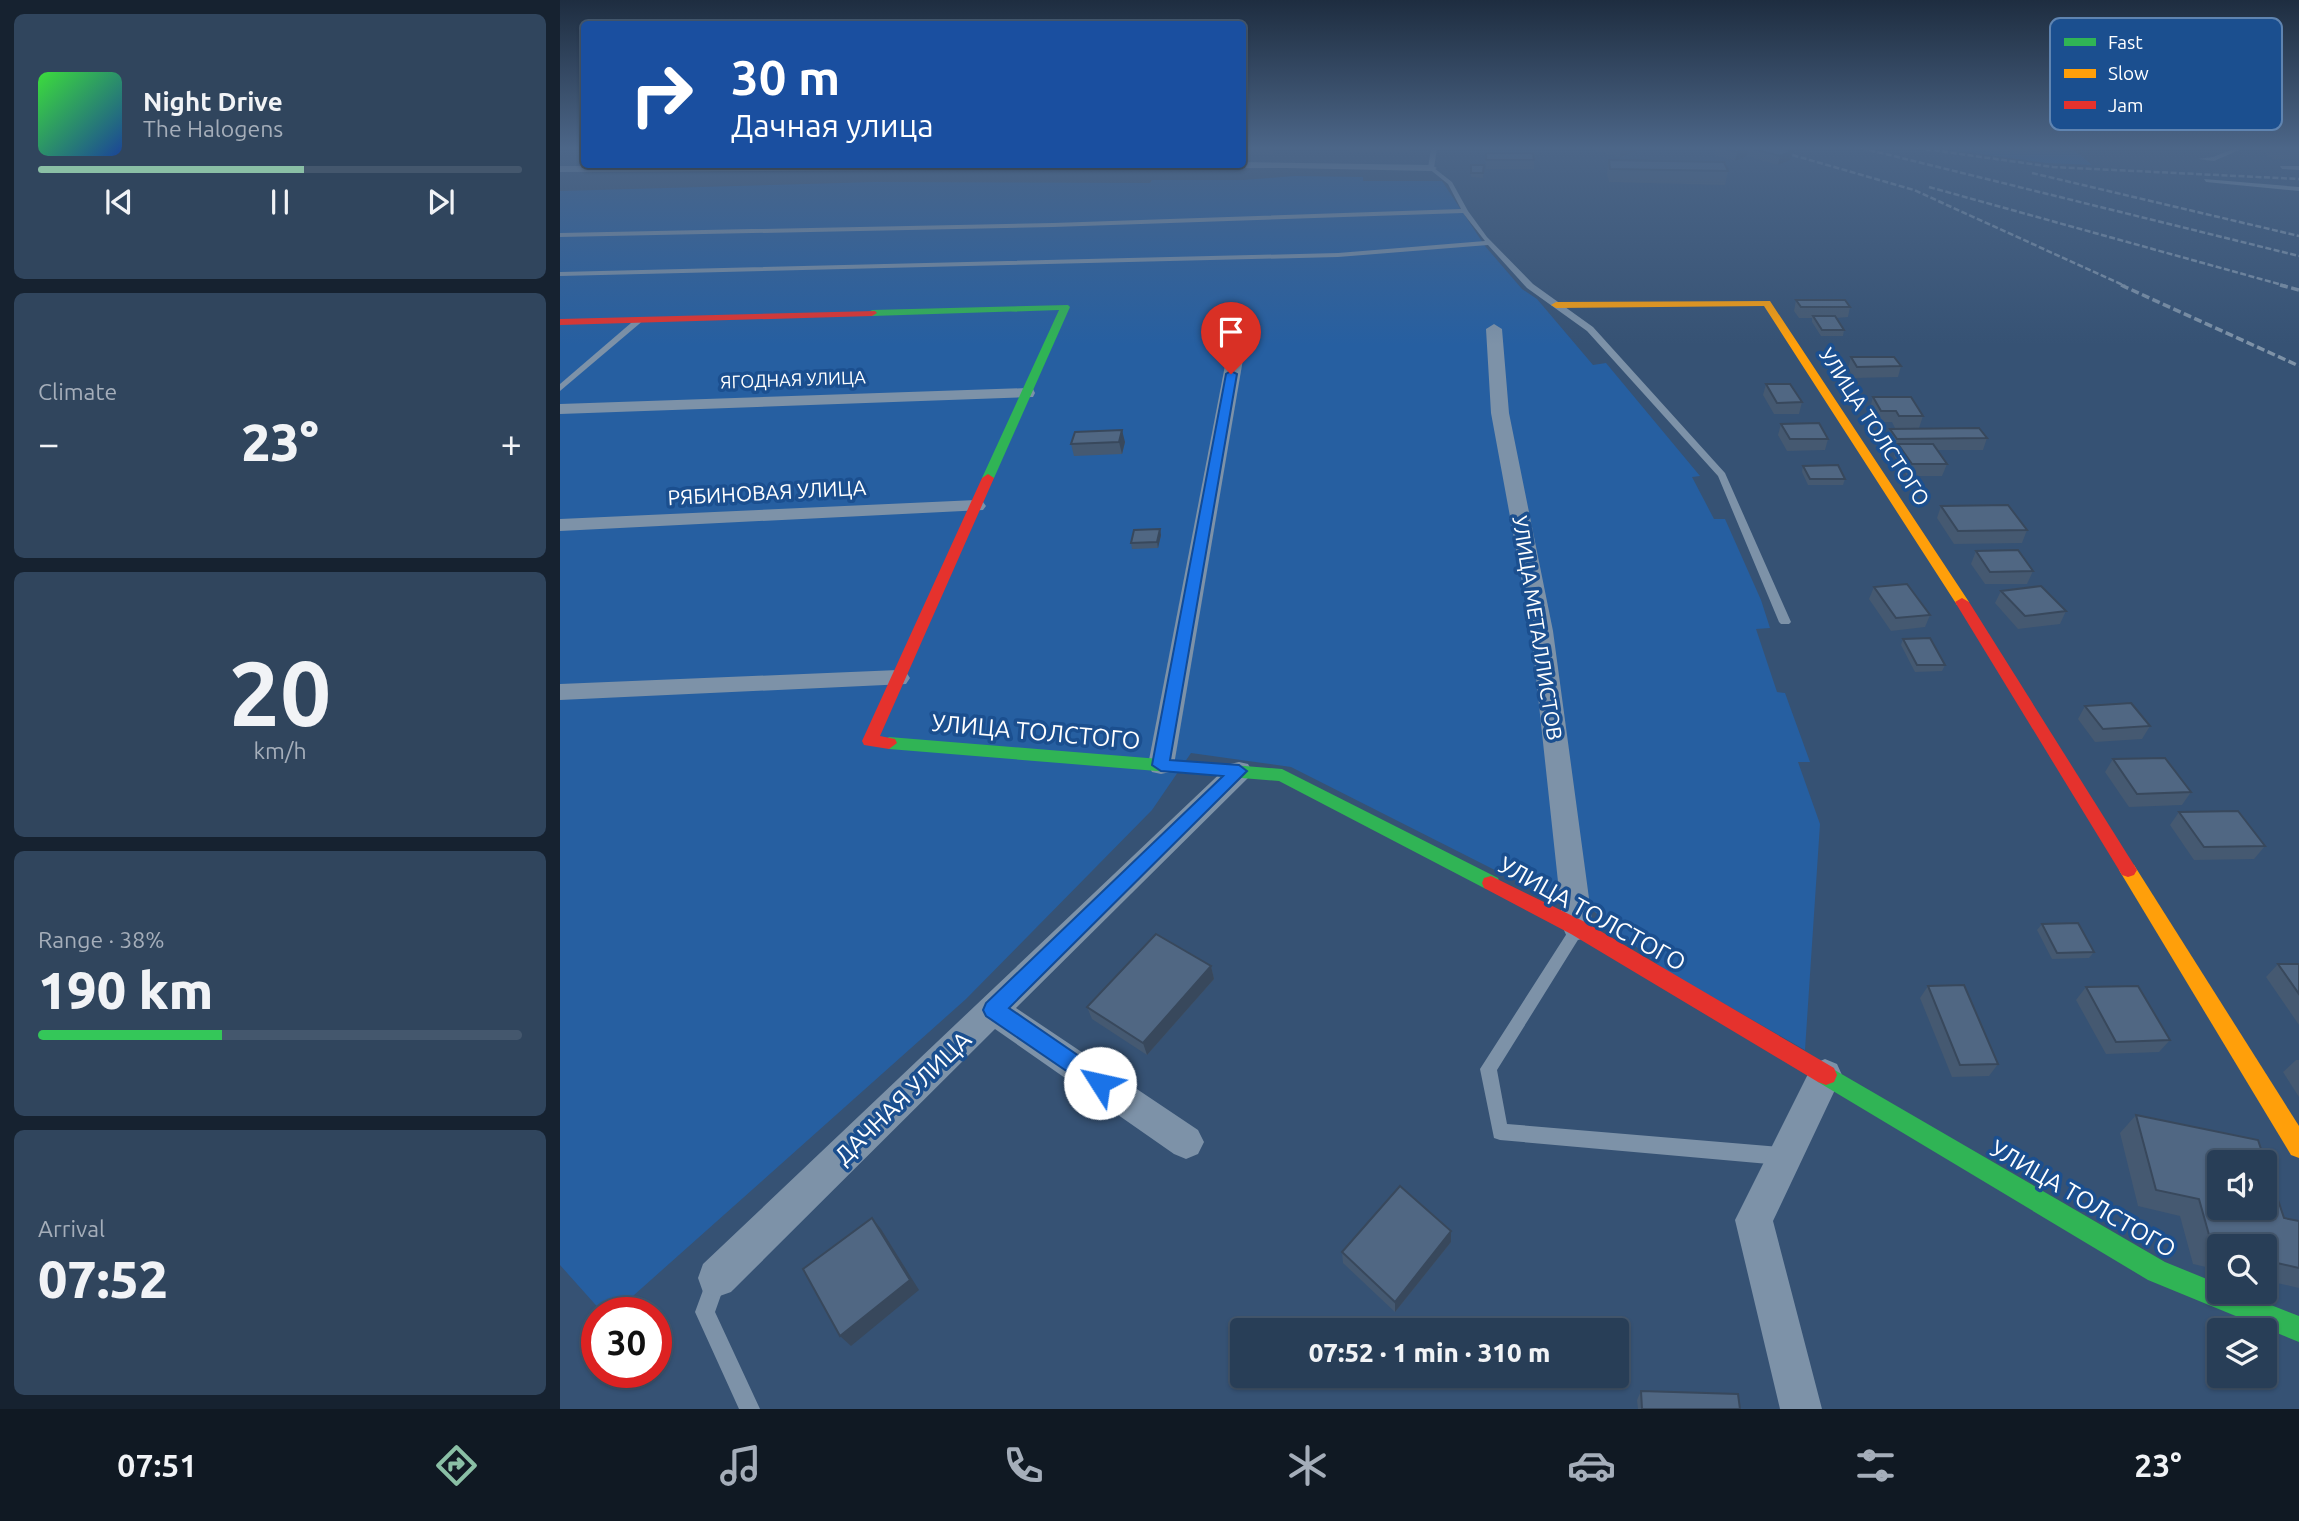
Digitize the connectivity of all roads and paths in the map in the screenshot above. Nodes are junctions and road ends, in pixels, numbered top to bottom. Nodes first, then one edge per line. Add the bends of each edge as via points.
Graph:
1 (1384, 214) edge
2 (1467, 214) edge
3 (560, 234) edge
4 (1489, 243) junction
5 (560, 274) edge
6 (1556, 305) junction
7 (641, 319) junction
8 (560, 322) edge
9 (1241, 324) dead end
10 (1494, 329) dead end
11 (560, 388) edge
12 (1027, 393) junction
13 (560, 409) edge
14 (976, 506) junction
15 (560, 525) edge
16 (1785, 622) dead end
17 (898, 678) junction
18 (560, 692) edge
19 (1161, 765) junction
20 (1239, 771) junction
21 (1578, 928) junction
22 (993, 1010) junction
23 (1825, 1075) junction
24 (1186, 1142) dead end
25 (2299, 1147) edge
26 (1786, 1156) junction
27 (717, 1278) joint
28 (2299, 1329) edge
29 (750, 1409) edge
30 (1801, 1409) edge

1 - 3 lane
2 - 4 lane
4 - 5 lane via 1338,255
4 - 6 lane via 1530,286
6 - 16 lane via 1590,329 1722,475
6 - 25 street, УЛИЦА ТОЛСТОГО via 1767,303 1934,557
7 - 8 street
7 - 11 lane
7 - 12 street via 1065,307
9 - 19 street
10 - 21 street, УЛИЦА МЕТАЛЛИСТОВ via 1500,413 1542,631
12 - 13 street, ЯГОДНАЯ УЛИЦА
12 - 14 street
14 - 15 street, РЯБИНОВАЯ УЛИЦА
14 - 17 street
17 - 18 street
17 - 19 street, УЛИЦА ТОЛСТОГО via 870,741
19 - 20 street, УЛИЦА ТОЛСТОГО
20 - 21 street, УЛИЦА ТОЛСТОГО via 1282,775
20 - 22 street, ДАЧНАЯ УЛИЦА
21 - 23 street, УЛИЦА ТОЛСТОГО
21 - 26 lane via 1488,1069 1500,1132
22 - 24 street
22 - 27 street, ДАЧНАЯ УЛИЦА
23 - 26 street
23 - 28 street, УЛИЦА ТОЛСТОГО via 2158,1271
26 - 30 street via 1754,1220
27 - 29 lane via 705,1312

